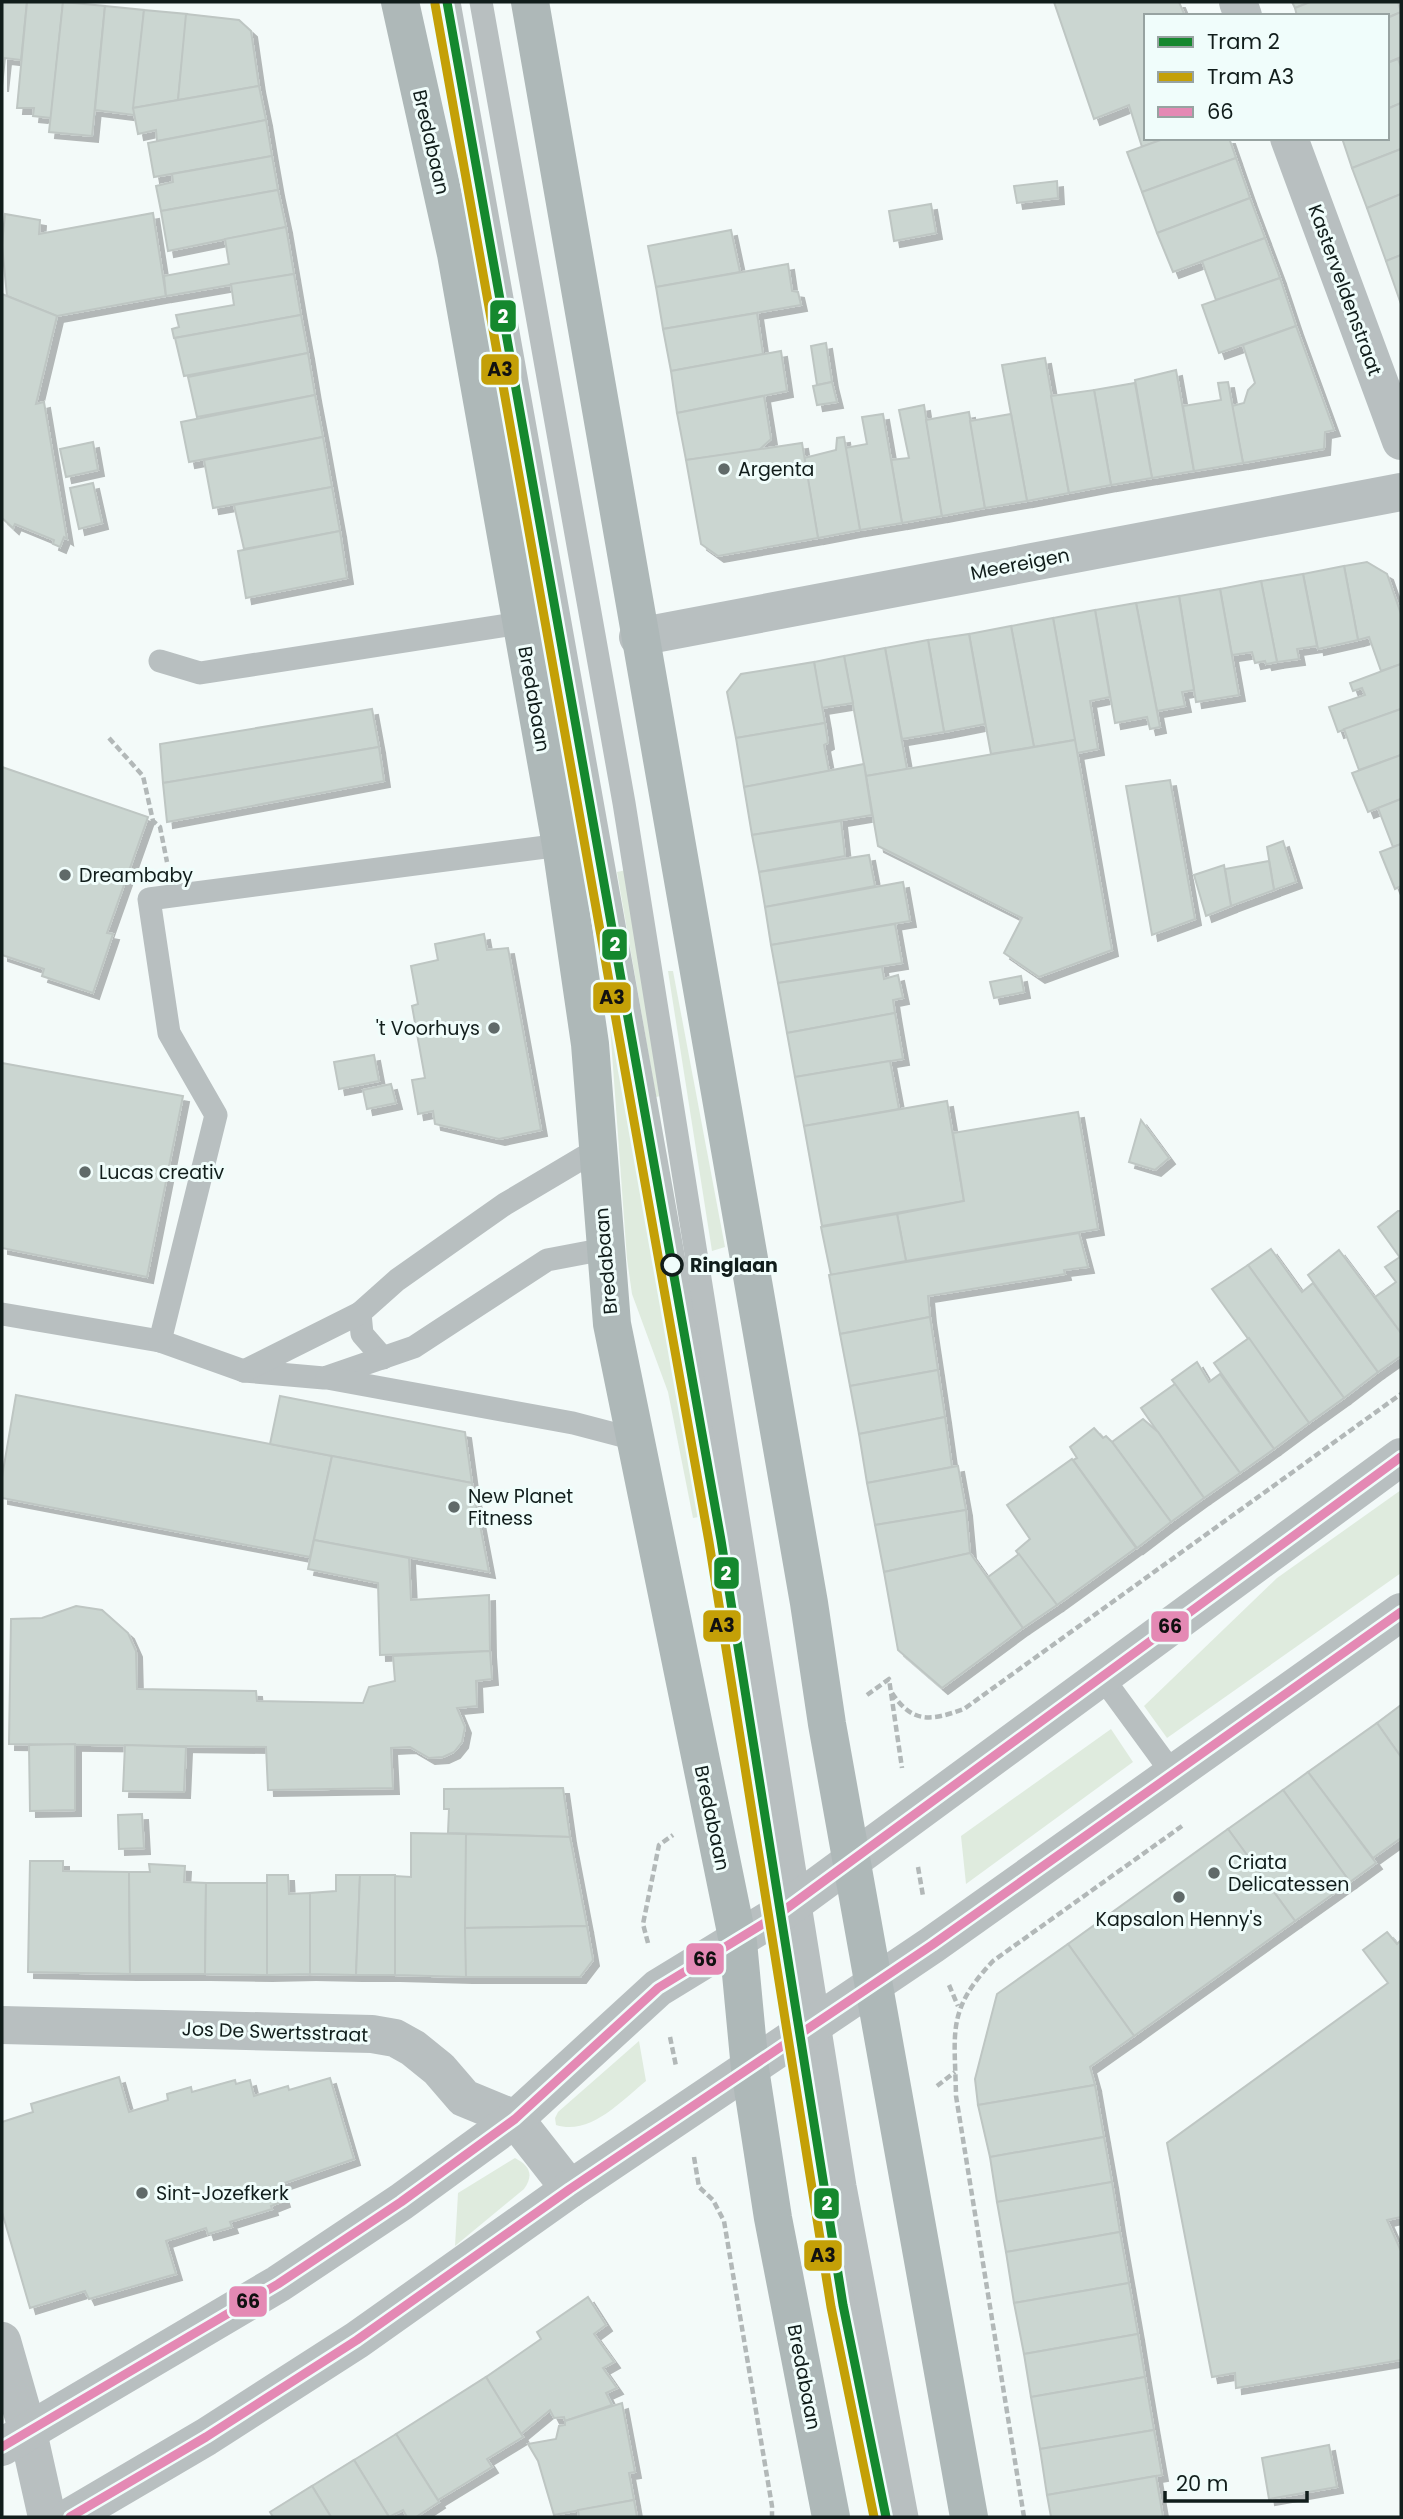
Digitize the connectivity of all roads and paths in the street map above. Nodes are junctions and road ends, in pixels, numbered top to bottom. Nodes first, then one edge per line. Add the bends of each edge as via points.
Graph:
1 (400, 2) edge
2 (449, 2) edge
3 (481, 2) edge
4 (530, 2) edge
5 (1290, 140) edge
6 (1401, 441) edge
7 (1401, 492) edge
8 (520, 623) junction
9 (638, 637) junction
10 (160, 661) dead end
11 (109, 738) dead end
12 (561, 845) junction
13 (173, 896) junction
14 (596, 1150) junction
15 (606, 1249) junction
16 (360, 1313) junction
17 (2, 1314) edge
18 (160, 1341) junction
19 (383, 1358) junction
20 (243, 1371) junction
21 (324, 1378) junction
22 (1401, 1394) edge
23 (634, 1439) junction
24 (1401, 1457) edge
25 (1401, 1612) edge
26 (1102, 1677) junction
27 (891, 1692) dead end
28 (1173, 1774) junction
29 (1186, 1823) dead end
30 (853, 1859) junction
31 (790, 1906) junction
32 (738, 1941) junction
33 (875, 1983) junction
34 (2, 2025) edge
35 (809, 2028) junction
36 (750, 2069) junction
37 (687, 2111) junction
38 (515, 2119) junction
39 (570, 2189) junction
40 (2, 2342) edge
41 (15, 2440) edge
42 (47, 2517) edge
43 (70, 2517) edge
44 (772, 2517) edge
45 (831, 2517) edge
46 (889, 2517) edge
47 (907, 2517) edge
48 (970, 2517) edge
49 (1024, 2517) edge

1 - 8 main road, Bredabaan via 456,254
2 - 31 lane
3 - 31 lane via 660,1018
4 - 9 main road
5 - 6 street, Kasterveldenstraat
7 - 9 street, Meereigen
8 - 10 lane via 200,673
8 - 12 main road, Bredabaan
9 - 30 main road
11 - 13 path via 143,776 153,821 160,827
12 - 13 lane
12 - 14 main road, Bredabaan via 590,1044
13 - 18 lane via 149,900 169,1033 216,1115
14 - 15 main road, Bredabaan
14 - 16 lane via 505,1204 397,1280
15 - 19 lane via 547,1260 414,1347
15 - 23 main road, Bredabaan via 612,1324
16 - 19 lane via 362,1334
16 - 20 lane
17 - 18 lane
18 - 20 lane
19 - 21 lane
20 - 21 lane
21 - 23 lane via 573,1423
22 - 27 path via 964,1709 938,1718 916,1716 902,1708
23 - 32 main road, Bredabaan
24 - 26 street
25 - 28 street
26 - 28 lane
26 - 30 street
28 - 33 street
29 - 49 path via 993,1961 958,2006 956,2096
30 - 31 street
30 - 33 main road
31 - 32 street
31 - 35 lane
32 - 36 main road, Bredabaan
32 - 38 street via 658,1988
33 - 35 street
33 - 48 main road
34 - 38 street, Jos De Swertsstraat via 384,2036 413,2048 464,2098
35 - 36 street
35 - 46 lane via 846,2304
35 - 47 lane
36 - 37 street
36 - 45 main road, Bredabaan via 777,2241
37 - 39 street
37 - 44 path via 699,2187 713,2200 724,2221
38 - 39 street, Jos De Swertsstraat
38 - 41 street via 278,2284
39 - 43 street via 357,2340
40 - 41 street
41 - 42 street

